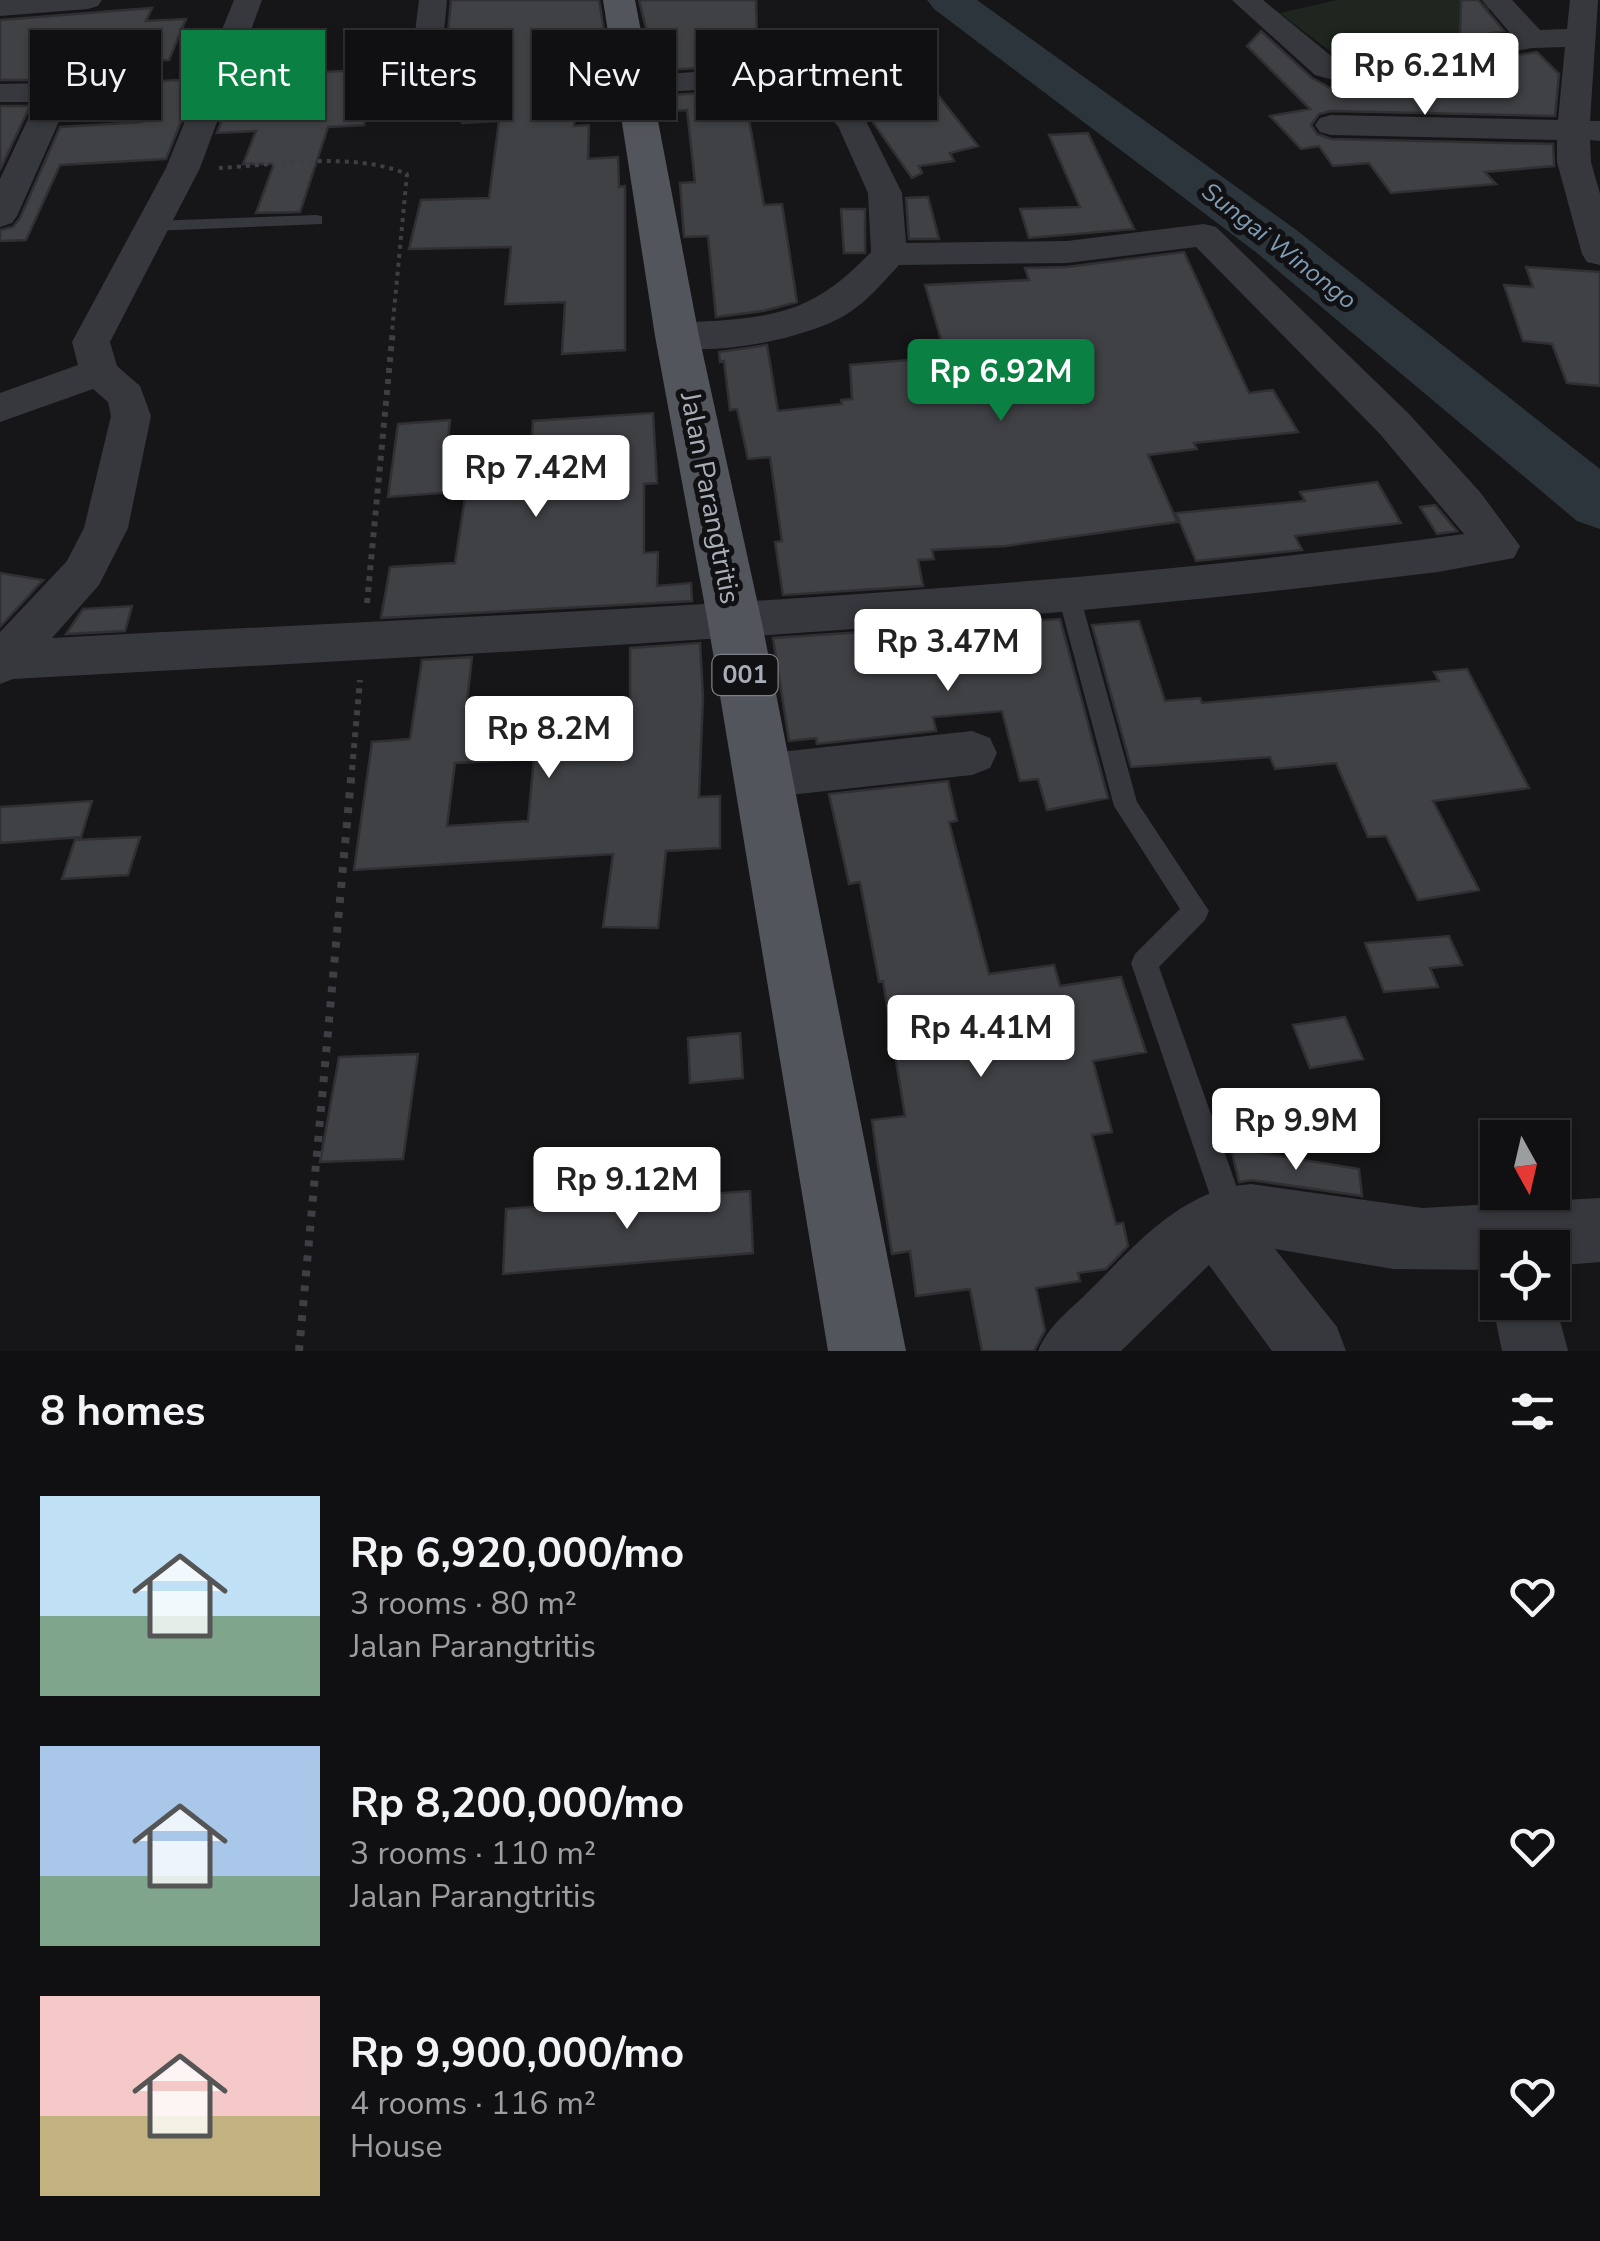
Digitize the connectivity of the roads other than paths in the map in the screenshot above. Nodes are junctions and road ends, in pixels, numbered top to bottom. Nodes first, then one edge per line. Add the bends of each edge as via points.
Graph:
1 (88, 0) edge
2 (248, 0) edge
3 (432, 0) edge
4 (618, 0) edge
5 (1246, 0) edge
6 (1496, 0) edge
7 (1584, 0) edge
8 (0, 7) edge
9 (429, 30) edge
10 (623, 30) edge
11 (1582, 37) junction
12 (1532, 39) junction
13 (676, 82) edge
14 (0, 92) edge
15 (638, 120) edge
16 (1331, 126) dead end
17 (1586, 130) edge
18 (0, 216) edge
19 (316, 220) dead end
20 (151, 226) junction
21 (889, 254) junction
22 (1600, 254) edge
23 (677, 336) junction
24 (98, 372) junction
25 (0, 408) edge
26 (1069, 596) junction
27 (736, 623) junction
28 (2, 662) edge
29 (972, 753) dead end
30 (762, 776) junction
31 (1224, 1220) junction
32 (1600, 1230) edge
33 (1570, 1234) edge
34 (1480, 1241) edge
35 (1529, 1320) edge
36 (866, 1351) edge
37 (1071, 1351) edge
38 (1313, 1351) edge
39 (1535, 1351) edge

1 - 8 street
2 - 20 street via 182,168
3 - 9 street
4 - 10 main road, Jalan Parangtritis / 001
5 - 12 street via 1326,69 1341,73
6 - 12 street
7 - 11 street
11 - 12 street
11 - 17 street
13 - 21 street via 758,77 823,94 852,122 885,193
14 - 18 street via 44,92 52,100
15 - 23 main road, Jalan Parangtritis / 001
16 - 17 street
17 - 22 street via 1574,162
19 - 20 lane
20 - 24 street via 91,342
21 - 23 street via 826,311 781,325
21 - 26 street via 1067,252 1204,235 1371,398 1498,546
23 - 27 main road, Jalan Parangtritis / 001
24 - 25 street
24 - 28 street via 126,396 131,416 106,528 83,573
26 - 27 street
26 - 31 lane via 1126,806 1196,911 1144,964
27 - 28 street
27 - 30 main road, Jalan Parangtritis / 001
29 - 30 street
30 - 36 main road, Jalan Parangtritis / 001
31 - 34 street via 1281,1218 1385,1236
31 - 37 street via 1161,1263
31 - 38 street
32 - 33 street
35 - 39 street

